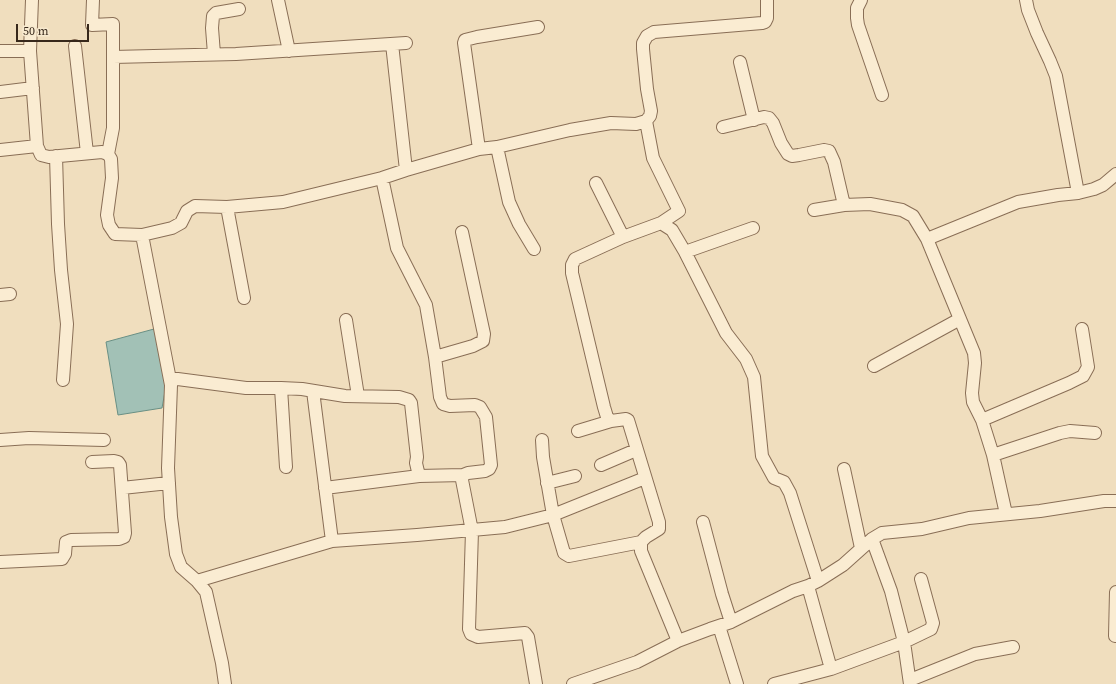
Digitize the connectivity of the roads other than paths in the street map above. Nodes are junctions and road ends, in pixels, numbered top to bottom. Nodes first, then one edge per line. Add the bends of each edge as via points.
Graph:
1 (32, 0) edge
2 (93, 0) edge
3 (278, 0) edge
4 (767, 0) edge
5 (861, 0) edge
6 (1026, 0) edge
7 (239, 10) dead end
8 (538, 27) dead end
9 (406, 43) dead end
10 (392, 44) junction
11 (75, 46) dead end
12 (0, 51) edge
13 (30, 51) junction
14 (289, 51) junction
15 (214, 54) junction
16 (113, 57) junction
17 (740, 62) dead end
18 (33, 88) junction
19 (0, 92) edge
20 (882, 95) dead end
21 (646, 120) junction
22 (754, 120) junction
23 (723, 128) dead end
24 (37, 146) junction
25 (497, 147) junction
26 (0, 150) edge
27 (479, 150) junction
28 (87, 153) junction
29 (108, 154) junction
30 (56, 156) junction
31 (406, 170) junction
32 (1116, 174) edge
33 (382, 178) junction
34 (596, 184) dead end
35 (1078, 193) junction
36 (844, 206) junction
37 (227, 207) junction
38 (814, 210) dead end
39 (661, 223) junction
40 (753, 228) dead end
41 (462, 232) dead end
42 (142, 235) junction
43 (623, 238) junction
44 (927, 239) junction
45 (534, 249) dead end
46 (685, 252) junction
47 (244, 298) dead end
48 (960, 319) junction
49 (346, 320) dead end
50 (1082, 329) dead end
51 (435, 357) junction
52 (874, 366) dead end
53 (170, 378) junction
54 (63, 380) dead end
55 (281, 388) junction
56 (312, 391) junction
57 (358, 396) junction
58 (982, 420) junction
59 (611, 421) junction
60 (578, 431) dead end
61 (1095, 433) dead end
62 (0, 440) edge
63 (104, 440) dead end
64 (542, 440) dead end
65 (636, 450) junction
66 (993, 455) junction
67 (92, 462) dead end
68 (601, 465) dead end
69 (286, 468) dead end
70 (844, 469) dead end
71 (463, 475) junction
72 (418, 476) junction
73 (575, 476) dead end
74 (645, 478) junction
75 (169, 483) junction
76 (547, 483) junction
77 (122, 488) junction
78 (325, 488) junction
79 (1116, 501) edge
80 (1006, 514) junction
81 (553, 515) junction
82 (704, 522) dead end
83 (472, 531) junction
84 (872, 539) junction
85 (332, 541) junction
86 (641, 542) junction
87 (861, 548) junction
88 (0, 562) edge
89 (921, 579) dead end
90 (197, 581) junction
91 (813, 584) junction
92 (1116, 592) edge
93 (731, 622) junction
94 (719, 626) junction
95 (1115, 636) edge
96 (678, 641) junction
97 (904, 642) junction
98 (1013, 646) dead end
99 (831, 669) junction
100 (910, 682) edge
101 (225, 684) edge
102 (536, 684) edge
103 (573, 684) edge
104 (737, 684) edge
105 (774, 684) edge

1 - 13 street
2 - 16 street via 92,25 113,24
3 - 14 street
4 - 21 street via 767,18 762,23 654,32 647,36 643,49 651,111
5 - 20 street via 858,8 858,26
6 - 35 street via 1056,76
7 - 15 street via 213,16
8 - 27 street via 465,40
9 - 10 street
10 - 14 street
10 - 31 street
11 - 28 street
12 - 13 street
13 - 18 street
14 - 15 street
15 - 16 street
16 - 29 street via 113,128
17 - 22 street
18 - 19 street
18 - 24 street
21 - 25 street via 636,124 611,123 570,130
21 - 39 street via 654,158 679,211
22 - 23 street
22 - 36 street via 770,118 781,143 792,156 824,150 829,152 834,162
24 - 26 street
24 - 30 street via 41,155
25 - 27 street
25 - 45 street via 509,202
27 - 31 street
28 - 29 street
28 - 30 street
29 - 42 street via 112,178 108,225 115,234
30 - 54 street via 60,270 67,324
31 - 33 street
32 - 35 street via 1104,185
33 - 37 street via 283,202
33 - 51 street via 397,248 426,305
34 - 43 street
35 - 44 street via 1018,202
36 - 38 street
36 - 44 street via 870,204 902,210 913,216
37 - 42 street via 195,206 188,211 181,223 172,228
37 - 47 street
39 - 43 street
39 - 46 street via 672,230
40 - 46 street
41 - 51 street via 484,334 483,342
42 - 53 street
43 - 59 street via 575,259 572,265 604,407
44 - 48 street
46 - 91 street via 726,333 746,359 754,377 762,456 774,478 784,482 790,493
48 - 52 street
48 - 58 street via 974,353 972,394
49 - 57 street
50 - 58 street via 1088,367 1083,376
51 - 71 street via 443,404 462,407 475,405 486,417 489,469
53 - 55 street via 246,388
53 - 75 street via 172,384
55 - 56 street
55 - 69 street
56 - 57 street
56 - 78 street
57 - 72 street via 399,397 409,400
58 - 66 street
59 - 60 street
59 - 65 street via 628,420
61 - 66 street via 1065,432
62 - 63 street
64 - 76 street
65 - 68 street
65 - 74 street
66 - 80 street
67 - 77 street via 118,462
70 - 87 street
71 - 72 street
71 - 83 street
72 - 78 street
73 - 76 street
74 - 81 street
74 - 86 street via 659,529
75 - 77 street
75 - 90 street via 176,554 181,567
76 - 81 street
77 - 88 street via 124,537 71,540 66,542 62,559
78 - 85 street
79 - 80 street
80 - 84 street via 969,518 922,529 882,533
81 - 83 street via 505,527
81 - 86 street via 562,548 569,556
82 - 93 street
83 - 85 street
83 - 102 street via 469,629 471,634 478,637 525,633 528,637
84 - 87 street
84 - 97 street
85 - 90 street
86 - 96 street via 641,551
87 - 91 street via 843,565
89 - 97 street via 933,623 931,629
90 - 101 street via 206,592
91 - 93 street via 793,591
91 - 99 street
92 - 95 street
93 - 94 street
94 - 96 street
94 - 104 street
96 - 103 street via 637,662
97 - 99 street
97 - 100 street
98 - 100 street via 975,654
99 - 105 street

